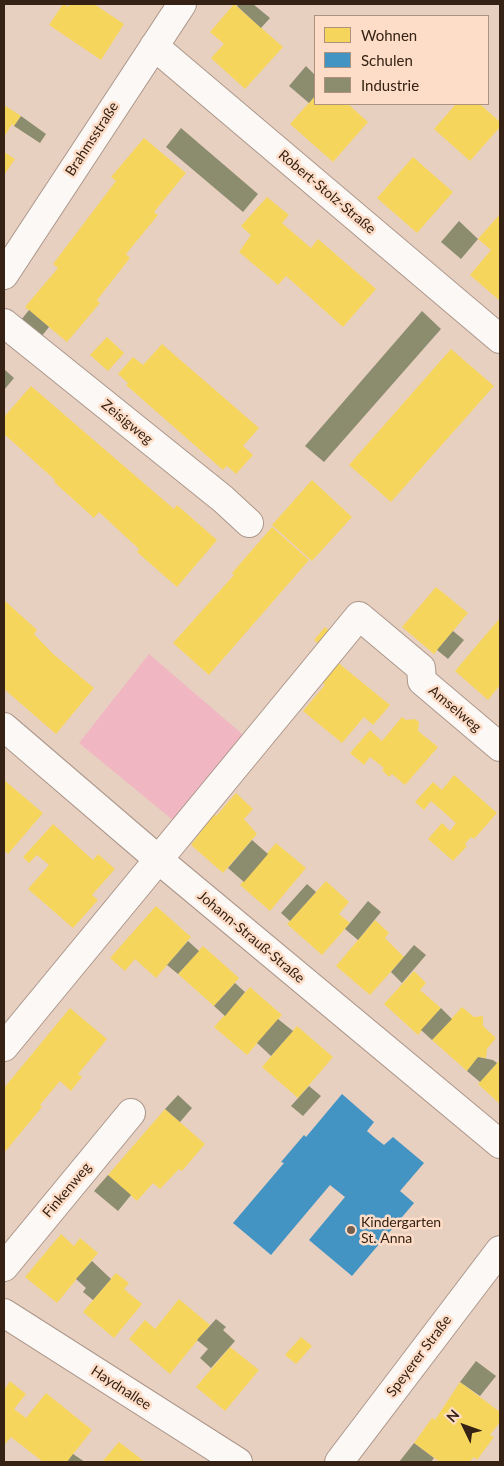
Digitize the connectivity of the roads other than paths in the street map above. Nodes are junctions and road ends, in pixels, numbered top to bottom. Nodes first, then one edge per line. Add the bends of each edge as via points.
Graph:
1 (182, 4) edge
2 (154, 46) junction
3 (4, 275) edge
4 (4, 323) edge
5 (500, 339) edge
6 (249, 523) dead end
7 (4, 728) edge
8 (500, 747) edge
9 (159, 860) junction
10 (4, 1047) edge
11 (130, 1114) dead end
12 (500, 1144) edge
13 (500, 1250) edge
14 (4, 1267) edge
15 (4, 1313) edge
16 (238, 1462) edge
17 (338, 1462) edge

1 - 2 street, Brahmsstraße
2 - 3 street, Brahmsstraße
2 - 5 street, Robert-Stolz-Straße
4 - 6 street, Zeisigweg via 215,492
7 - 9 street, Johann-Strauß-Straße
8 - 9 street, Amselweg via 422,681 421,668 359,616
9 - 10 street
9 - 12 street, Johann-Strauß-Straße
11 - 14 street, Finkenweg
13 - 17 street, Speyerer Straße
15 - 16 street, Haydnallee

